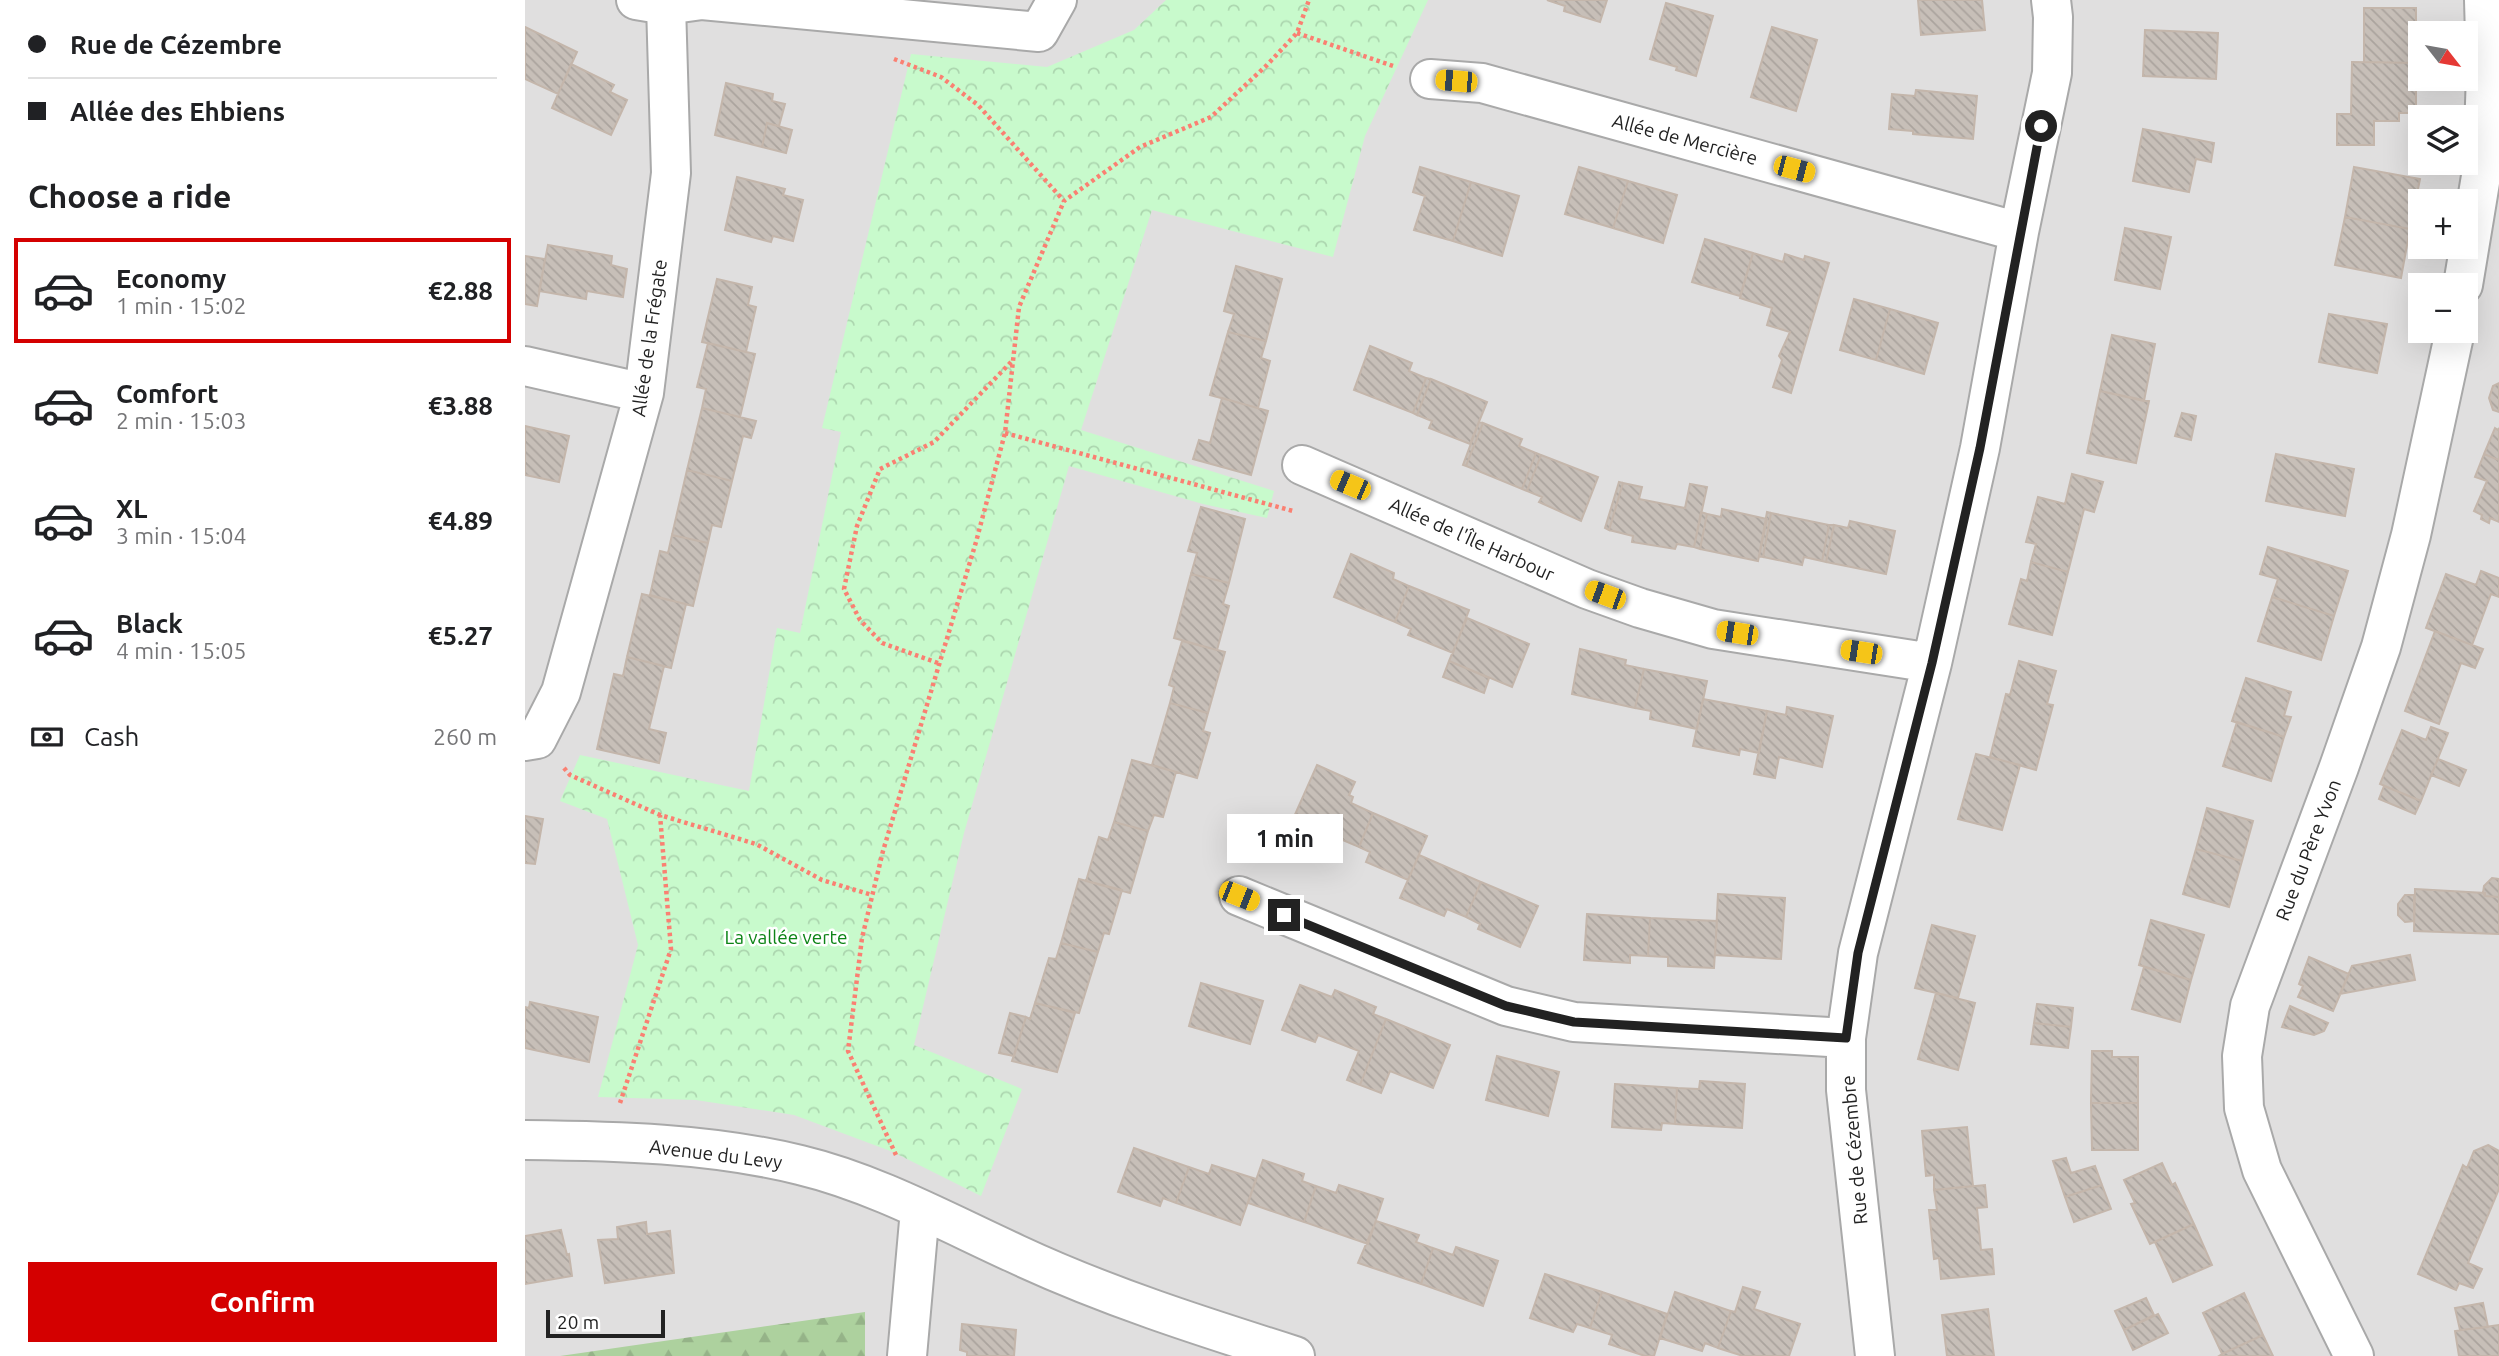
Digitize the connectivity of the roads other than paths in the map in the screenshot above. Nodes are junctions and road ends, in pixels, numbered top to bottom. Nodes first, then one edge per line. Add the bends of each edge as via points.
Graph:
1 (1057, 0) edge
2 (2051, 0) edge
3 (2484, 0) edge
4 (651, 2) edge
5 (1430, 79) road end
6 (2019, 232) junction
7 (2465, 273) edge
8 (2452, 343) edge
9 (525, 366) edge
10 (644, 394) junction
11 (1303, 464) dead end
12 (1932, 663) junction
13 (531, 740) edge
14 (1239, 896) dead end
15 (1846, 1038) junction
16 (525, 1140) edge
17 (920, 1210) junction
18 (907, 1356) edge
19 (1295, 1356) edge
20 (1875, 1356) edge
21 (2354, 1356) edge

1 - 4 street via 1039,32 702,0
2 - 6 street, Rue de Cézembre via 2052,74
3 - 7 street via 2483,164
4 - 10 street, Allée de la Frégate via 671,173
5 - 6 street, Allée de Mercière via 1482,83
6 - 12 street, Rue de Cézembre via 1980,448
8 - 21 street, Rue du Père Yvon via 2411,535 2381,647 2251,1006 2242,1056 2244,1108 2262,1170
9 - 10 street
10 - 13 street, Allée de la Frégate via 561,692
11 - 12 street, Allée de l'Île Harbour via 1640,608 1713,629
12 - 15 street, Rue de Cézembre via 1858,953
14 - 15 street via 1506,1006 1574,1022
15 - 20 street, Rue de Cézembre via 1846,1090
16 - 17 street, Avenue du Levy via 720,1150 801,1165
17 - 18 street
17 - 19 street, Avenue du Levy via 1120,1299

